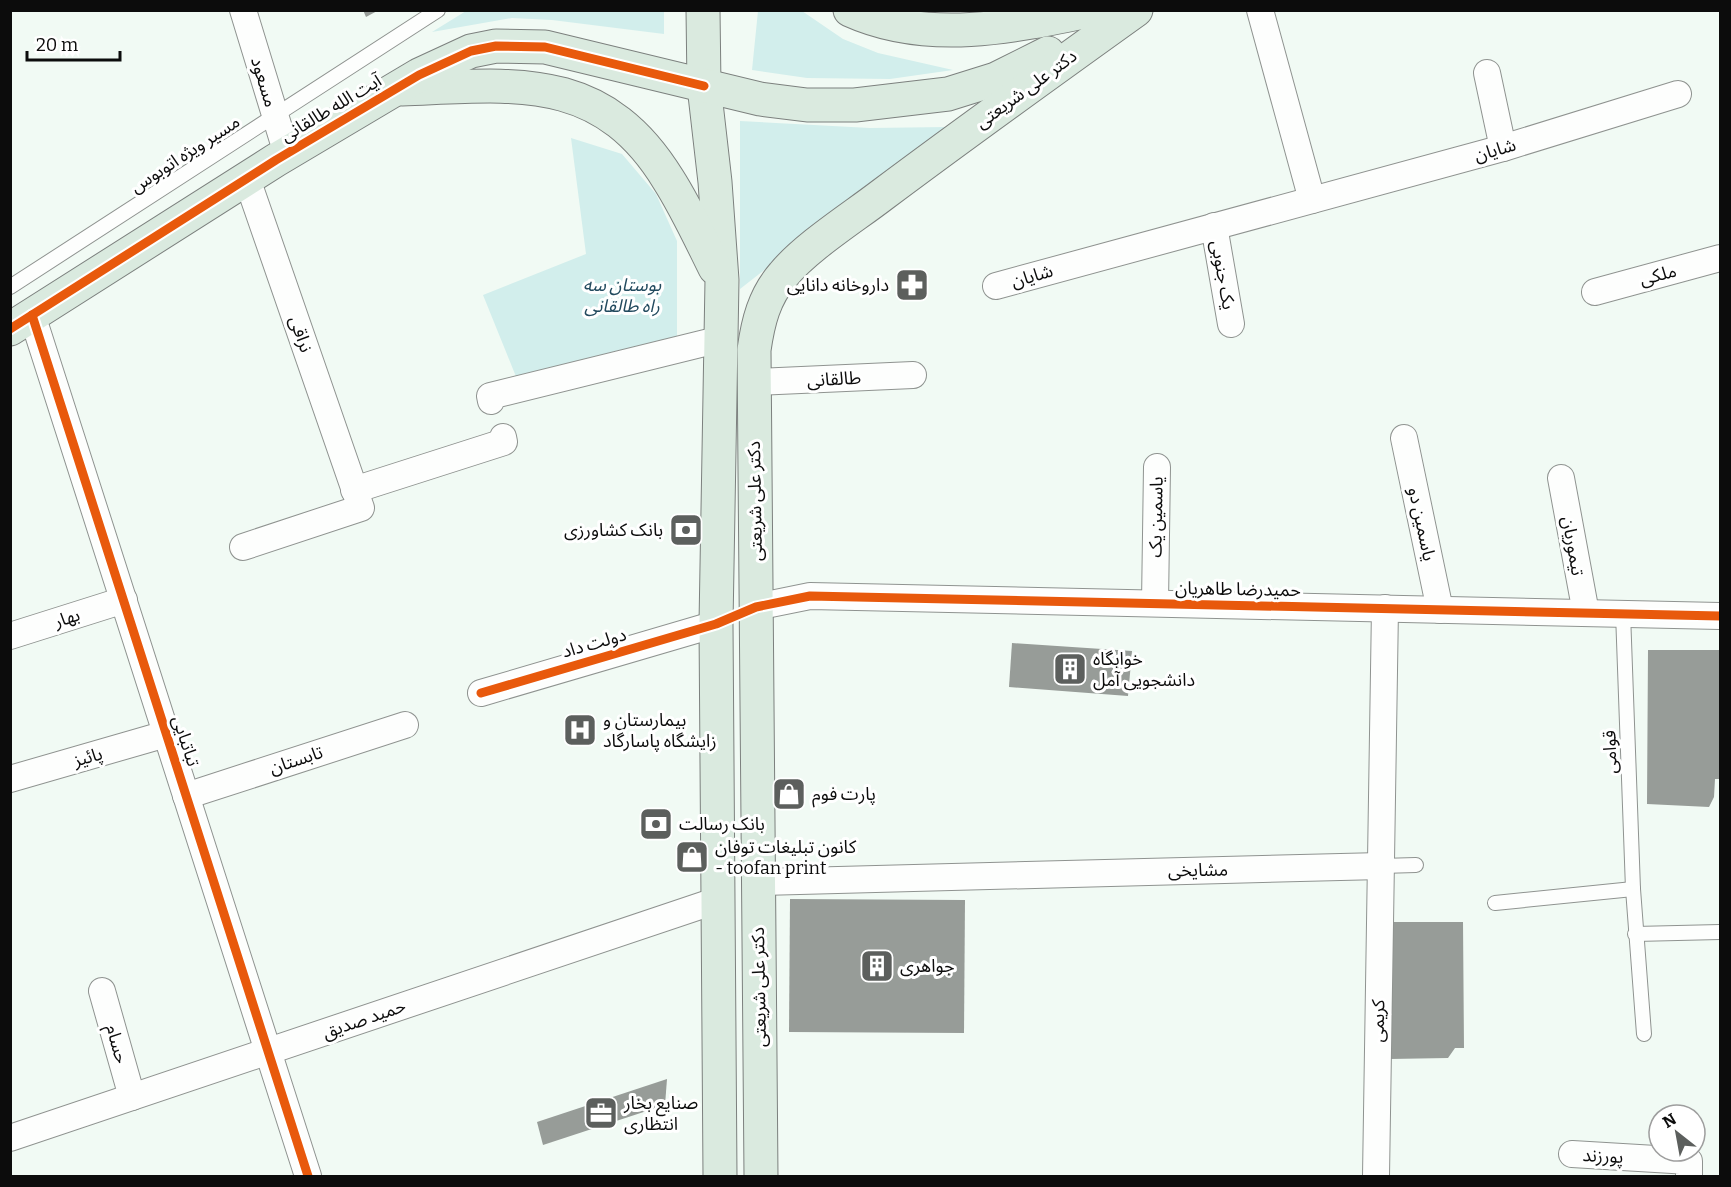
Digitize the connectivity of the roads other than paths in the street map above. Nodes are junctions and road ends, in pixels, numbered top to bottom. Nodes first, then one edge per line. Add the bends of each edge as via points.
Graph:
1 (243, 10) edge
2 (438, 10) edge
3 (703, 10) edge
4 (850, 10) edge
5 (1092, 10) edge
6 (1130, 10) edge
7 (1136, 10) edge
8 (1260, 10) edge
9 (1487, 73) dead end
10 (704, 86) junction
11 (394, 89) junction
12 (1678, 94) dead end
13 (275, 117) junction
14 (1503, 148) junction
15 (287, 153) junction
16 (247, 178) junction
17 (1312, 200) junction
18 (1214, 226) junction
19 (1720, 258) edge
20 (722, 280) junction
21 (996, 286) dead end
22 (10, 287) edge
23 (1595, 292) dead end
24 (21, 322) edge
25 (1231, 324) dead end
26 (721, 339) junction
27 (913, 375) dead end
28 (754, 382) junction
29 (491, 401) dead end
30 (503, 437) dead end
31 (1404, 438) dead end
32 (1157, 467) dead end
33 (1561, 478) dead end
34 (354, 490) junction
35 (243, 547) dead end
36 (124, 600) junction
37 (1155, 603) junction
38 (756, 607) junction
39 (1385, 609) junction
40 (1440, 610) junction
41 (1586, 613) junction
42 (1623, 614) junction
43 (1720, 616) edge
44 (716, 624) junction
45 (10, 636) edge
46 (481, 693) dead end
47 (405, 725) dead end
48 (166, 734) junction
49 (10, 779) edge
50 (186, 796) junction
51 (1416, 865) dead end
52 (1381, 866) junction
53 (758, 882) junction
54 (1633, 889) junction
55 (718, 900) junction
56 (1495, 903) dead end
57 (1720, 932) edge
58 (1635, 934) junction
59 (102, 991) dead end
60 (1644, 1034) dead end
61 (268, 1051) junction
62 (132, 1097) junction
63 (10, 1138) edge
64 (1572, 1154) dead end
65 (308, 1176) edge
66 (720, 1176) edge
67 (761, 1176) edge
68 (1376, 1176) edge
69 (1689, 1176) edge

1 - 13 street, مسعود
2 - 13 lane, مسیر ویژه اتوبوس
3 - 10 main road, دکتر علی شریعتی
4 - 5 main road via 890,24 952,31 995,29
6 - 10 main road, آیت الله طالقانی via 1018,69 948,94 855,105 807,105
7 - 28 main road, دکتر علی شریعتی via 958,138 783,274 766,300 758,326
8 - 17 street
9 - 14 street
10 - 11 main road, آیت الله طالقانی via 545,47 522,45 471,51
10 - 20 main road, دکتر علی شریعتی
11 - 15 main road, آیت الله طالقانی
11 - 20 main road via 507,85 555,91 585,101 618,120 668,179
12 - 14 street, شایان
13 - 15 street, مسعود
13 - 22 lane, مسیر ویژه اتوبوس
14 - 17 street, شایان
15 - 16 main road, آیت الله طالقانی
16 - 24 main road, آیت الله طالقانی
16 - 34 street, نراقی
17 - 18 street, شایان
18 - 21 street, شایان
18 - 25 street, یک جنوبی
19 - 23 street, ملکی
20 - 26 main road, دکتر علی شریعتی
24 - 36 street, تباتبایی
26 - 29 street via 490,396
26 - 44 main road, دکتر علی شریعتی
27 - 28 street, طالقانی
28 - 38 main road, دکتر علی شریعتی
30 - 34 street via 504,442
31 - 40 street, یاسمین دو
32 - 37 street, یاسمین یک
33 - 41 street, تیموریان
34 - 35 street, نراقی via 361,508
36 - 45 street, بهار
36 - 48 street, تباتبایی
37 - 38 street, حمیدرضا طاهریان via 810,596
37 - 39 street, حمیدرضا طاهریان
38 - 53 main road, دکتر علی شریعتی
39 - 40 street, حمیدرضا طاهریان
39 - 52 street
40 - 41 street, حمیدرضا طاهریان
41 - 42 street, حمیدرضا طاهریان
42 - 43 street, حمیدرضا طاهریان
42 - 54 lane, قوامی
44 - 46 street, دولت داد
44 - 55 main road, دکتر علی شریعتی
47 - 50 street, تابستان
48 - 49 street, پائیز
48 - 50 street, تباتبایی
50 - 61 street, تباتبایی
51 - 52 lane
52 - 53 street, مشایخی
52 - 68 street, کریمی
53 - 67 main road, دکتر علی شریعتی
54 - 56 lane
54 - 58 lane, قوامی
55 - 61 street, حمید صدیق
55 - 66 main road, دکتر علی شریعتی
57 - 58 lane
58 - 60 lane, قوامی
59 - 62 street, حسام
61 - 62 street, حمید صدیق
61 - 65 street, تباتبایی
62 - 63 street, حمید صدیق
64 - 69 street, پورزند via 1689,1161

